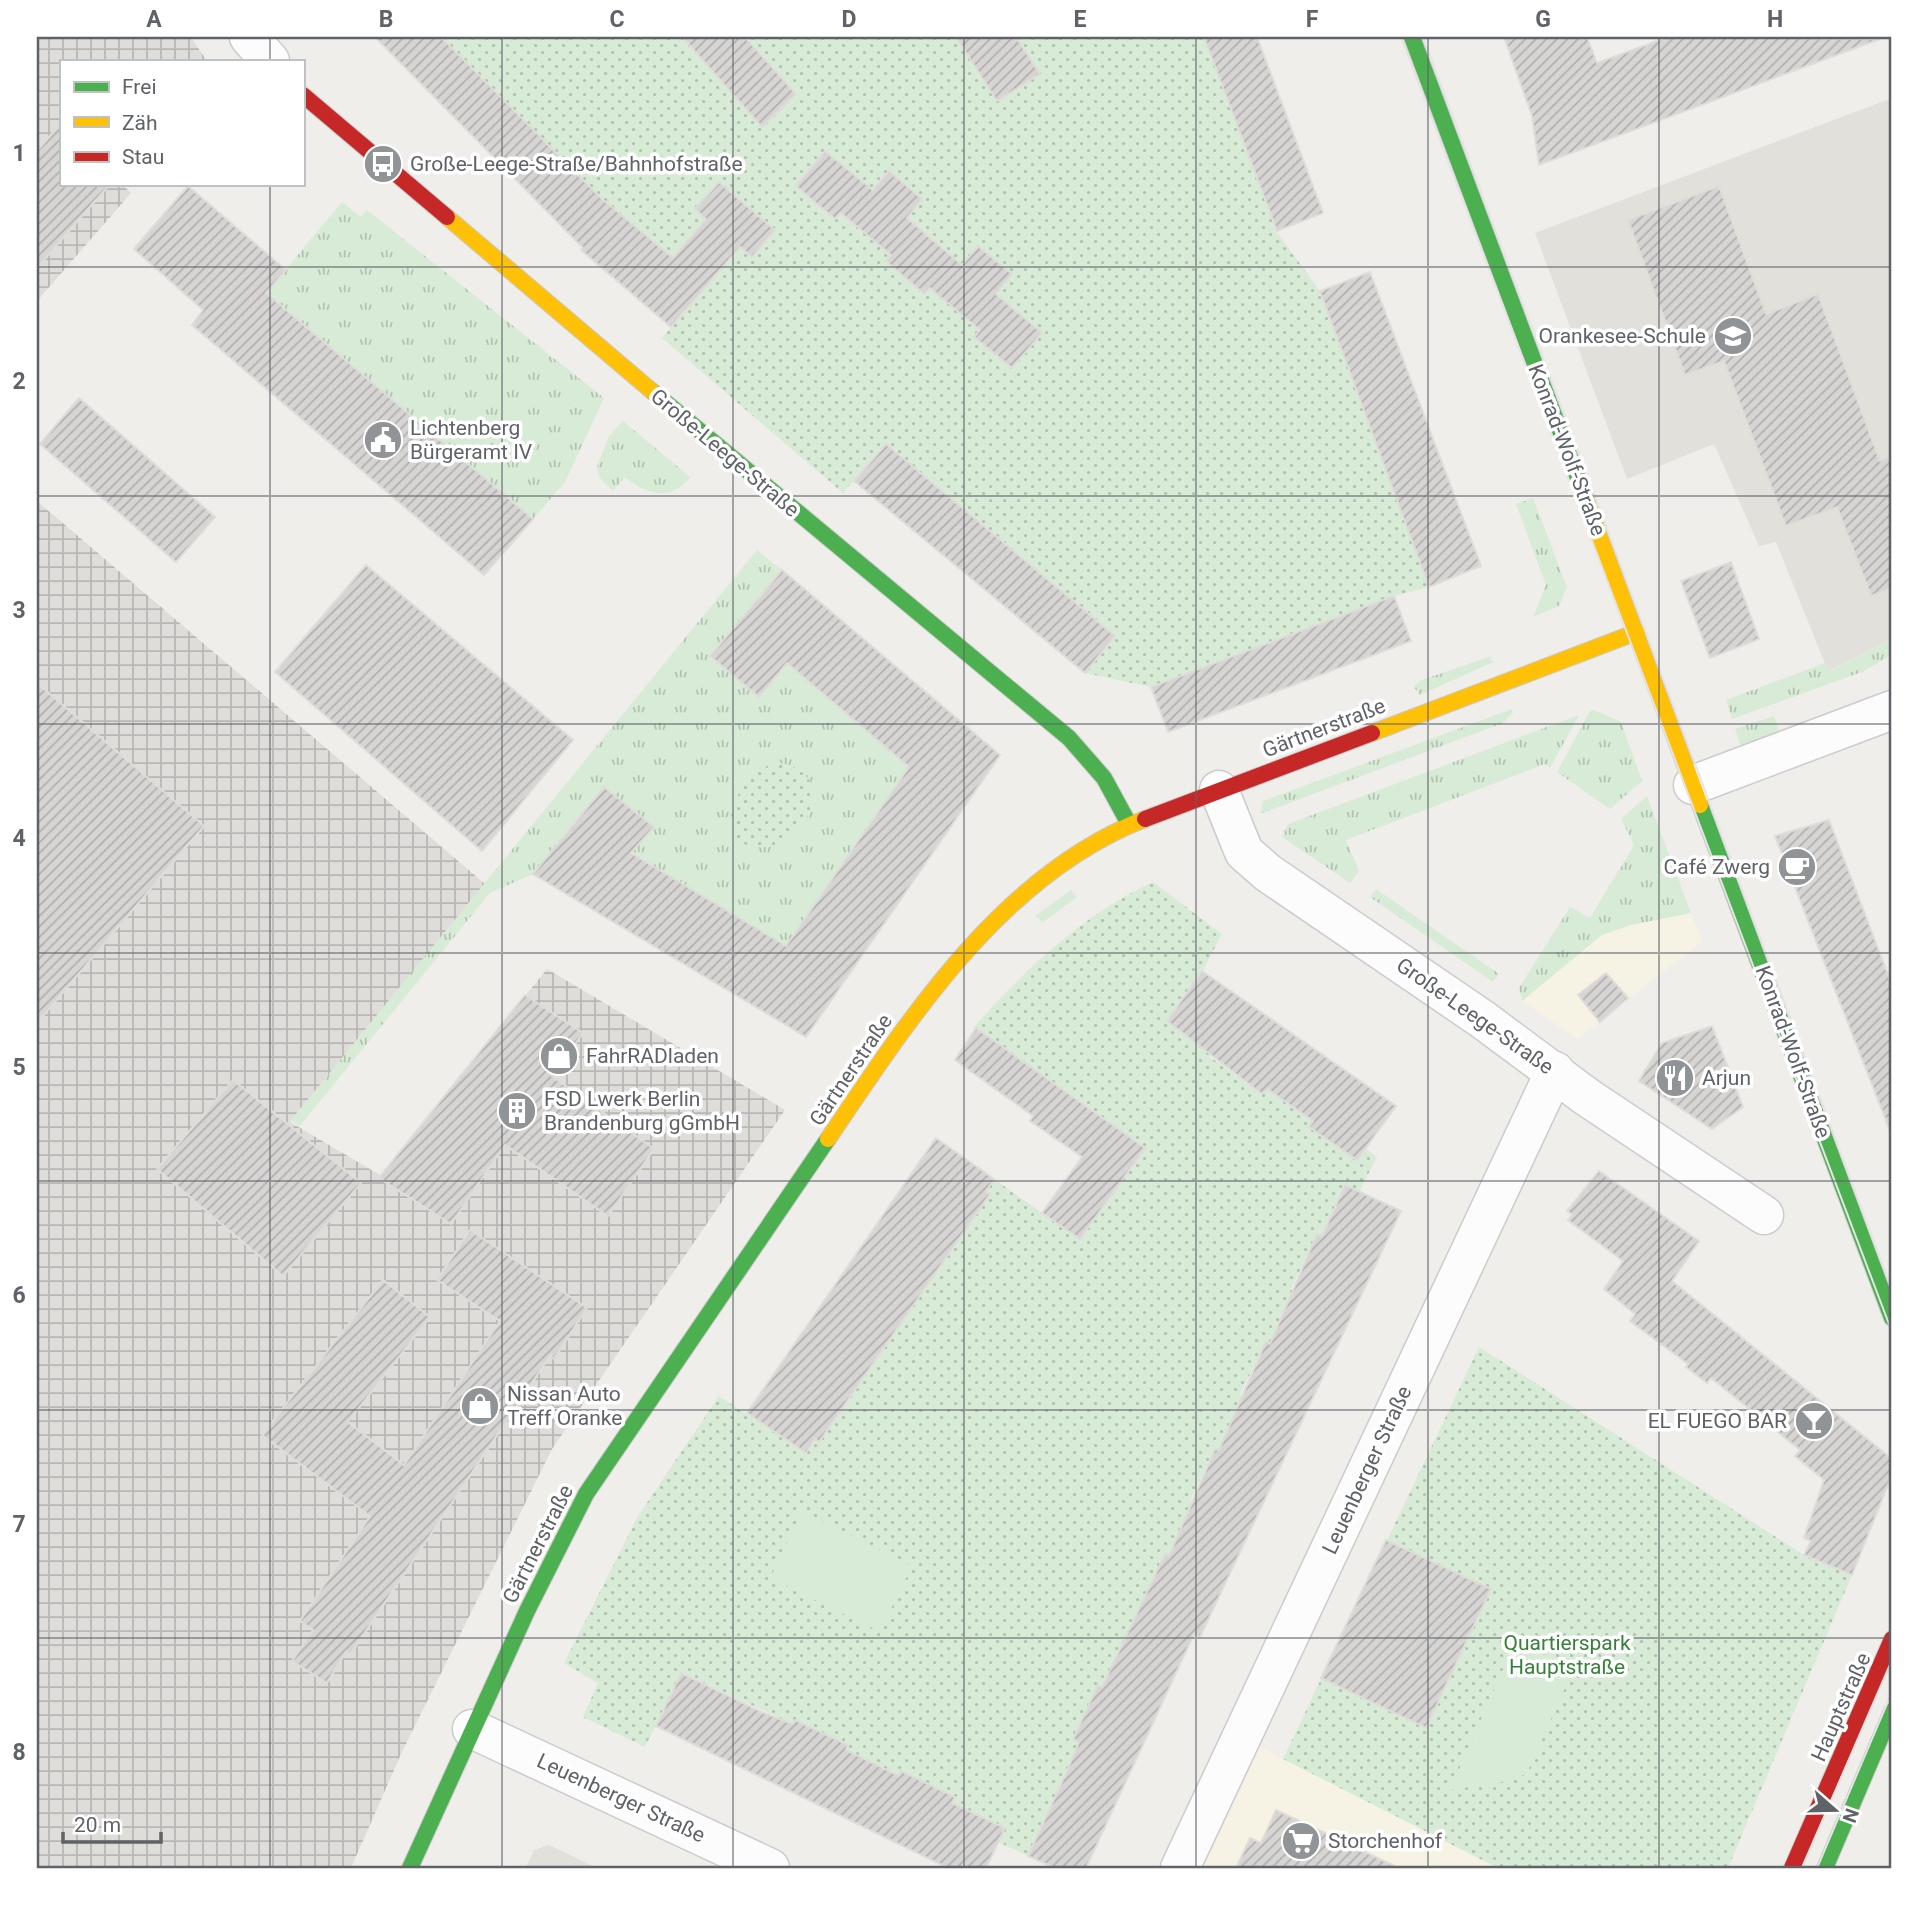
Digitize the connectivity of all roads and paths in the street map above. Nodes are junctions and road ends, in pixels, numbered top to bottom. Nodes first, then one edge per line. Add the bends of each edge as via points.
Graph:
1 (249, 37) edge
2 (1412, 37) edge
3 (269, 60) edge
4 (304, 96) edge
5 (1637, 632) junction
6 (1892, 710) edge
7 (1693, 785) junction
8 (1219, 790) junction
9 (1129, 824) junction
10 (1555, 1071) junction
11 (1765, 1215) dead end
12 (1892, 1318) edge
13 (1892, 1639) edge
14 (1892, 1711) edge
15 (472, 1729) junction
16 (410, 1868) edge
17 (771, 1868) edge
18 (1180, 1868) edge
19 (1792, 1868) edge
20 (1825, 1868) edge

1 - 3 street
2 - 5 street, Konrad-Wolf-Straße
4 - 9 street, Große-Leege-Straße via 1069,738 1113,786
5 - 7 street, Konrad-Wolf-Straße
5 - 8 street, Gärtnerstraße
6 - 7 street
7 - 12 street, Konrad-Wolf-Straße
8 - 9 street, Gärtnerstraße
8 - 10 street, Große-Leege-Straße via 1244,852 1268,873
9 - 15 street, Gärtnerstraße via 1070,859 1020,897 958,959 895,1040 586,1494
10 - 11 street, Große-Leege-Straße
10 - 18 street, Leuenberger Straße
13 - 19 street, Hauptstraße
14 - 20 street
15 - 16 street, Gärtnerstraße
15 - 17 street, Leuenberger Straße

